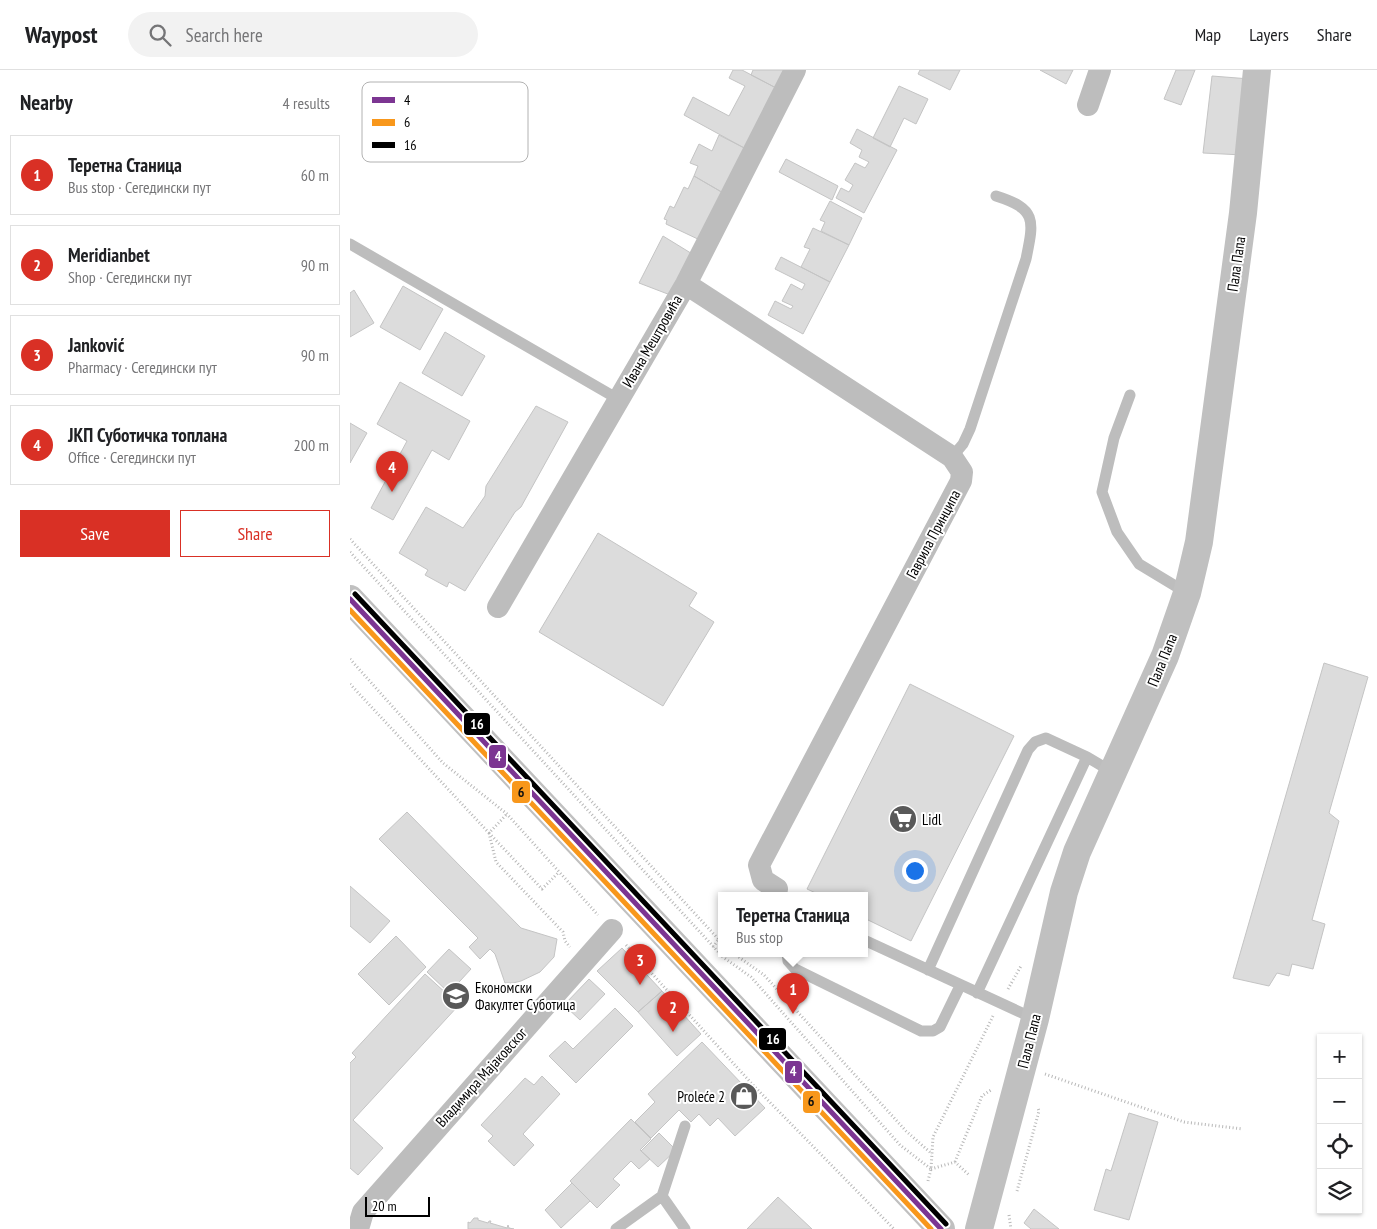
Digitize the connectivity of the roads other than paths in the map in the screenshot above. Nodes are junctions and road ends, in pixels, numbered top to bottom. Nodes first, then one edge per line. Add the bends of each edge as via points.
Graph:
1 (795, 70) edge
2 (1100, 70) edge
3 (1256, 70) edge
4 (1088, 105) dead end
5 (996, 196) dead end
6 (350, 244) edge
7 (686, 284) junction
8 (1130, 394) dead end
9 (618, 399) junction
10 (952, 457) junction
11 (1187, 593) junction
12 (350, 598) edge
13 (498, 606) dead end
14 (1087, 757) junction
15 (1114, 773) junction
16 (777, 889) dead end
17 (612, 930) dead end
18 (868, 942) edge
19 (788, 957) edge
20 (928, 970) junction
21 (960, 986) junction
22 (977, 994) junction
23 (1035, 1019) junction
24 (685, 1126) dead end
25 (662, 1196) junction
26 (358, 1229) edge
27 (616, 1229) edge
28 (685, 1229) edge
29 (940, 1229) edge
30 (979, 1229) edge

1 - 7 street, Ивана Мештровића
2 - 4 street
3 - 11 street, Пала Папа via 1243,213 1199,542
5 - 10 lane via 1014,202 1028,213 1032,230 1026,258 970,429
6 - 9 lane
7 - 9 street, Ивана Мештровића
7 - 10 street
8 - 11 lane via 1114,438 1102,492 1116,532 1139,564
9 - 13 street, Ивана Мештровића
10 - 16 street, Гаврила Принципа via 962,472 961,481 760,865 763,880
11 - 15 street, Пала Папа via 1165,656
12 - 29 street
14 - 15 lane
14 - 20 lane via 1046,738 1035,742 1028,750
14 - 22 lane
15 - 23 street, Пала Папа via 1077,852 1064,892
17 - 26 street, Владимира Мајаковског via 363,1212
18 - 20 lane
19 - 21 lane via 795,969 921,1031 940,1027
20 - 21 lane
21 - 22 lane
22 - 23 lane
23 - 30 street, Пала Папа
24 - 25 lane
25 - 27 lane
25 - 28 lane

